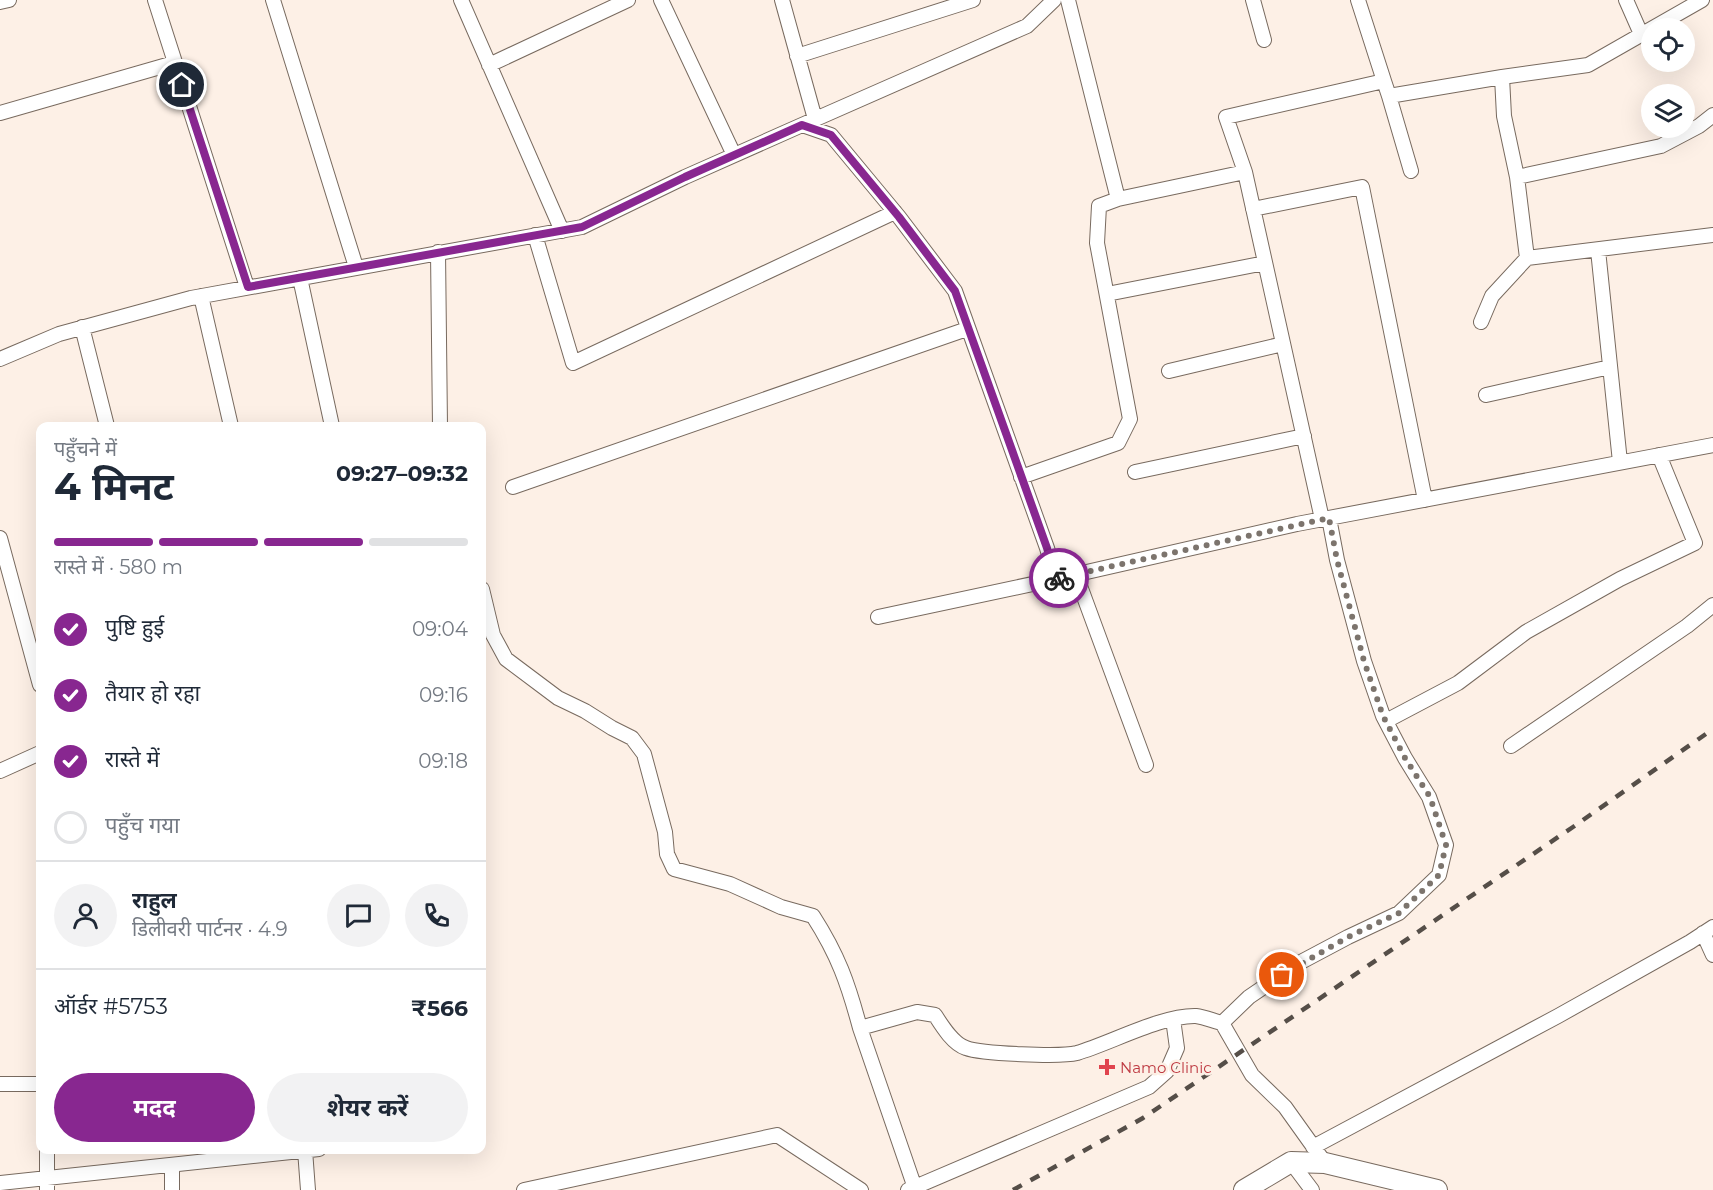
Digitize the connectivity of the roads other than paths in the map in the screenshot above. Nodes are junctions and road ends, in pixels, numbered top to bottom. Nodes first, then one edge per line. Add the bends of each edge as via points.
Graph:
1 (9, 0) edge
2 (155, 0) edge
3 (273, 0) edge
4 (461, 0) edge
5 (628, 0) edge
6 (662, 0) edge
7 (782, 0) edge
8 (1054, 0) edge
9 (1068, 0) edge
10 (1253, 0) edge
11 (1358, 0) edge
12 (1626, 0) edge
13 (1702, 0) edge
14 (967, 1) edge
15 (0, 2) edge
16 (1670, 18) edge
17 (1641, 34) joint
18 (1264, 40) dead end
19 (797, 56) junction
20 (174, 63) junction
21 (489, 65) junction
22 (1502, 77) junction
23 (1384, 81) junction
24 (1389, 96) junction
25 (0, 113) edge
26 (1713, 116) edge
27 (808, 122) junction
28 (734, 155) junction
29 (1411, 171) dead end
30 (1245, 172) junction
31 (1517, 177) junction
32 (1118, 199) junction
33 (1253, 209) junction
34 (895, 212) junction
35 (562, 231) junction
36 (535, 235) junction
37 (1713, 236) edge
38 (1598, 250) junction
39 (438, 252) junction
40 (1527, 258) junction
41 (1265, 263) junction
42 (356, 267) junction
43 (300, 278) junction
44 (248, 287) junction
45 (1107, 294) junction
46 (201, 296) junction
47 (1481, 322) dead end
48 (82, 327) junction
49 (967, 329) junction
50 (1283, 344) junction
51 (0, 359) edge
52 (1610, 367) junction
53 (1169, 371) dead end
54 (1486, 395) dead end
55 (106, 422) edge
56 (230, 422) edge
57 (331, 422) edge
58 (440, 422) edge
59 (1304, 436) junction
60 (1713, 445) edge
61 (1659, 455) junction
62 (1620, 462) junction
63 (1135, 472) dead end
64 (1021, 477) junction
65 (513, 487) dead end
66 (1425, 500) junction
67 (1325, 519) junction
68 (0, 538) edge
69 (4, 566) edge
70 (1076, 575) junction
71 (1056, 579) junction
72 (1713, 605) edge
73 (878, 617) dead end
74 (487, 634) edge
75 (35, 645) edge
76 (1386, 721) junction
77 (1511, 746) dead end
78 (36, 755) edge
79 (1146, 765) dead end
80 (0, 771) edge
81 (1708, 930) edge
82 (1713, 955) edge
83 (1173, 1019) junction
84 (1222, 1023) junction
85 (860, 1028) junction
86 (0, 1084) edge
87 (36, 1084) edge
88 (47, 1154) edge
89 (233, 1154) edge
90 (312, 1154) edge
91 (1319, 1155) junction
92 (193, 1156) edge
93 (1291, 1162) junction
94 (172, 1165) junction
95 (0, 1183) edge
96 (47, 1184) edge
97 (911, 1189) edge
98 (172, 1190) edge
99 (308, 1190) edge
100 (524, 1190) edge
101 (861, 1190) edge
102 (1244, 1190) edge
103 (1312, 1190) edge
104 (1437, 1190) edge

1 - 15 street
2 - 20 street
3 - 42 street
4 - 21 street
5 - 21 street
6 - 28 street
7 - 19 street
8 - 27 street via 1027,26
9 - 32 street
10 - 18 street
11 - 23 street
12 - 17 street
13 - 16 street
14 - 19 street
17 - 22 street via 1588,65
19 - 27 street
20 - 25 street
20 - 44 street
21 - 35 street
22 - 24 street
22 - 31 street via 1504,116
23 - 24 street
23 - 30 street via 1226,117
24 - 29 street
26 - 31 street via 1661,146
27 - 28 street
27 - 34 street via 831,135
28 - 35 street via 582,227
30 - 32 street
30 - 33 street
31 - 40 street
32 - 45 street via 1099,206 1097,243
33 - 41 street
33 - 66 street via 1362,188
34 - 36 street via 573,363
34 - 49 street via 955,291
35 - 36 street
36 - 39 street
37 - 38 street
38 - 40 street
38 - 52 street
39 - 42 street
39 - 58 street
40 - 47 street via 1492,296
41 - 45 street
41 - 50 street
42 - 43 street
43 - 44 street
43 - 57 street
44 - 46 street
45 - 64 street via 1130,419 1118,443
46 - 48 street
46 - 56 street
48 - 51 street
48 - 55 street
49 - 64 street
49 - 65 street
50 - 53 street
50 - 59 street
52 - 54 street
52 - 62 street
59 - 63 street
59 - 67 street
60 - 61 street
61 - 62 street
61 - 76 street via 1695,543 1620,579 1526,632 1458,683
62 - 66 street
64 - 71 street
66 - 67 street
67 - 70 street
67 - 76 street via 1364,661
68 - 69 street
69 - 75 street
70 - 71 street
70 - 79 street
71 - 73 street
72 - 77 street
74 - 85 street via 506,659 558,698 632,738 645,754 667,854 674,869 729,884 813,916 841,965
76 - 84 street via 1430,797 1446,845 1439,875 1399,913 1299,963 1249,997
78 - 80 street
81 - 82 street
81 - 91 street
83 - 84 street via 1197,1016
83 - 85 street via 1074,1054 965,1048 935,1015 917,1012
83 - 97 street via 1177,1048 1167,1071 1149,1087
84 - 91 street via 1252,1075 1285,1107
85 - 97 street
86 - 87 street
88 - 96 street
89 - 92 street
90 - 99 street
91 - 93 street
91 - 104 street
92 - 94 street
93 - 102 street
93 - 103 street
94 - 96 street
94 - 98 street
95 - 96 street
100 - 101 street via 777,1135

